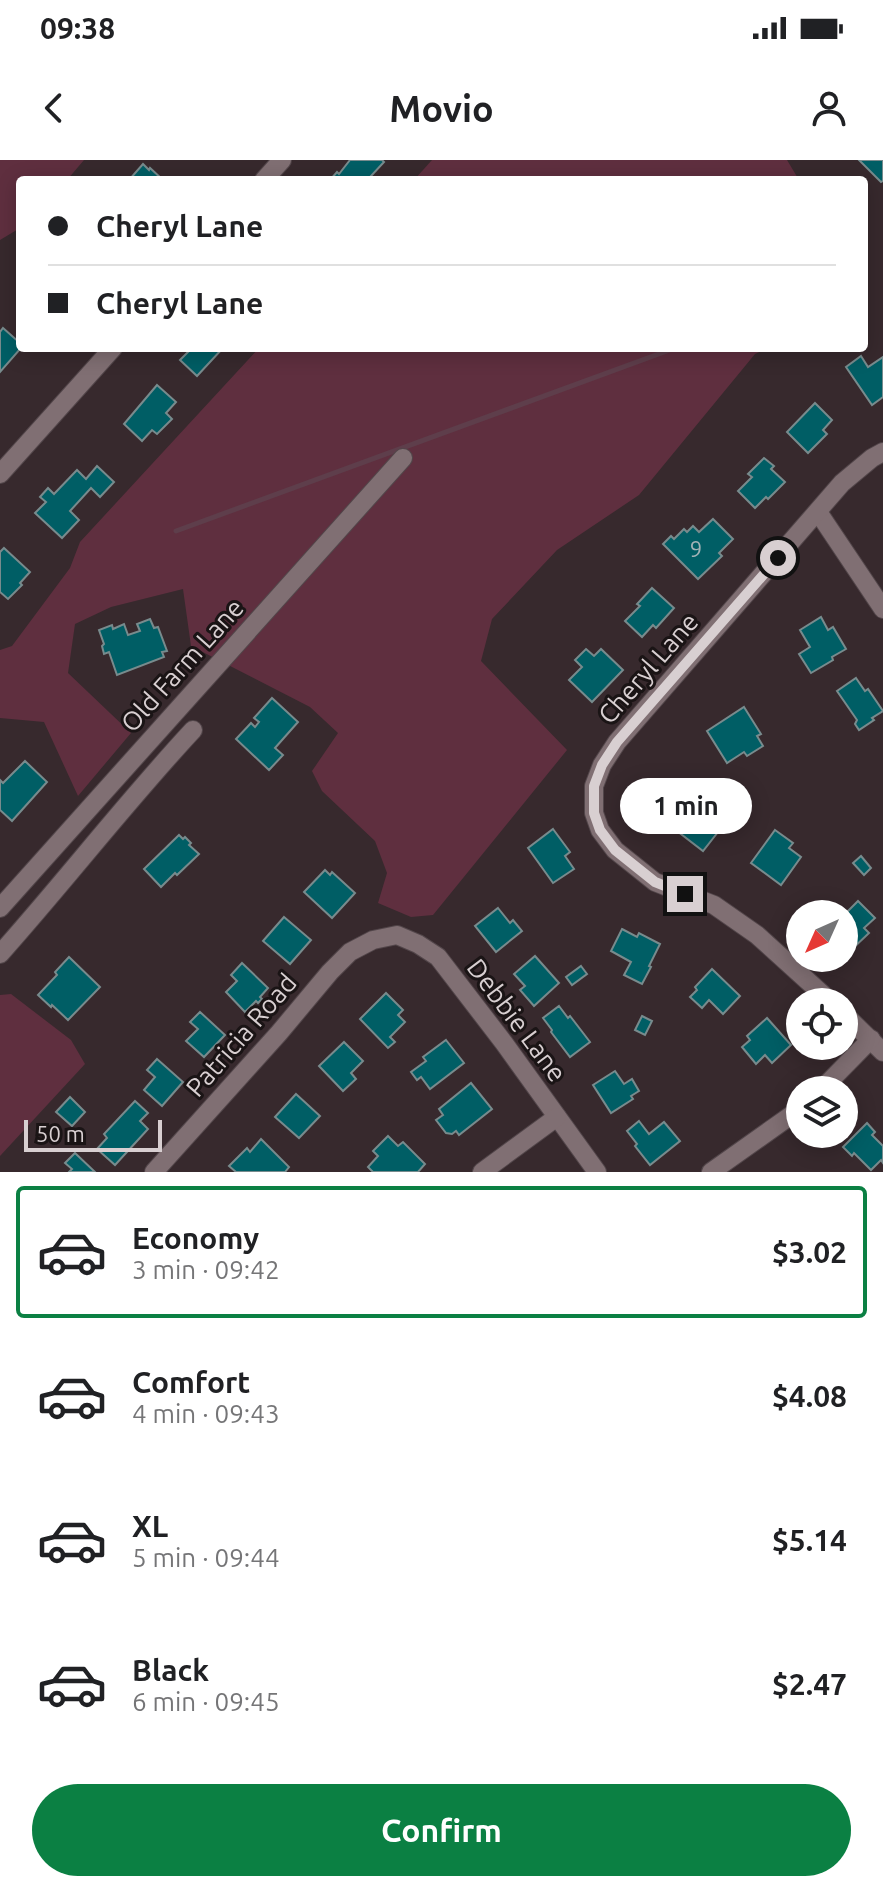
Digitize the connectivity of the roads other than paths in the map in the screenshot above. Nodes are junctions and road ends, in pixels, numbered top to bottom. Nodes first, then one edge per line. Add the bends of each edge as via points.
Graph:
1 (282, 160) edge
2 (268, 176) edge
3 (109, 352) edge
4 (883, 452) edge
5 (403, 458) dead end
6 (0, 474) edge
7 (818, 512) junction
8 (883, 609) edge
9 (193, 730) dead end
10 (0, 908) edge
11 (373, 940) joint
12 (0, 954) edge
13 (816, 988) edge
14 (858, 1027) edge
15 (877, 1045) edge
16 (838, 1076) edge
17 (557, 1117) junction
18 (786, 1119) edge
19 (154, 1172) edge
20 (482, 1172) edge
21 (597, 1172) edge
22 (711, 1172) edge

1 - 2 street
3 - 6 street
4 - 7 street, Cheryl Lane via 842,483
5 - 10 street, Old Farm Lane
7 - 8 street
7 - 13 street, Cheryl Lane via 617,742 594,786 594,813 615,850 655,882 714,905
9 - 12 street
11 - 17 street, Debbie Lane via 397,935 438,957
11 - 19 street, Patricia Road via 350,952 330,972
14 - 15 street
15 - 16 street
17 - 20 street
17 - 21 street, Debbie Lane
18 - 22 street

